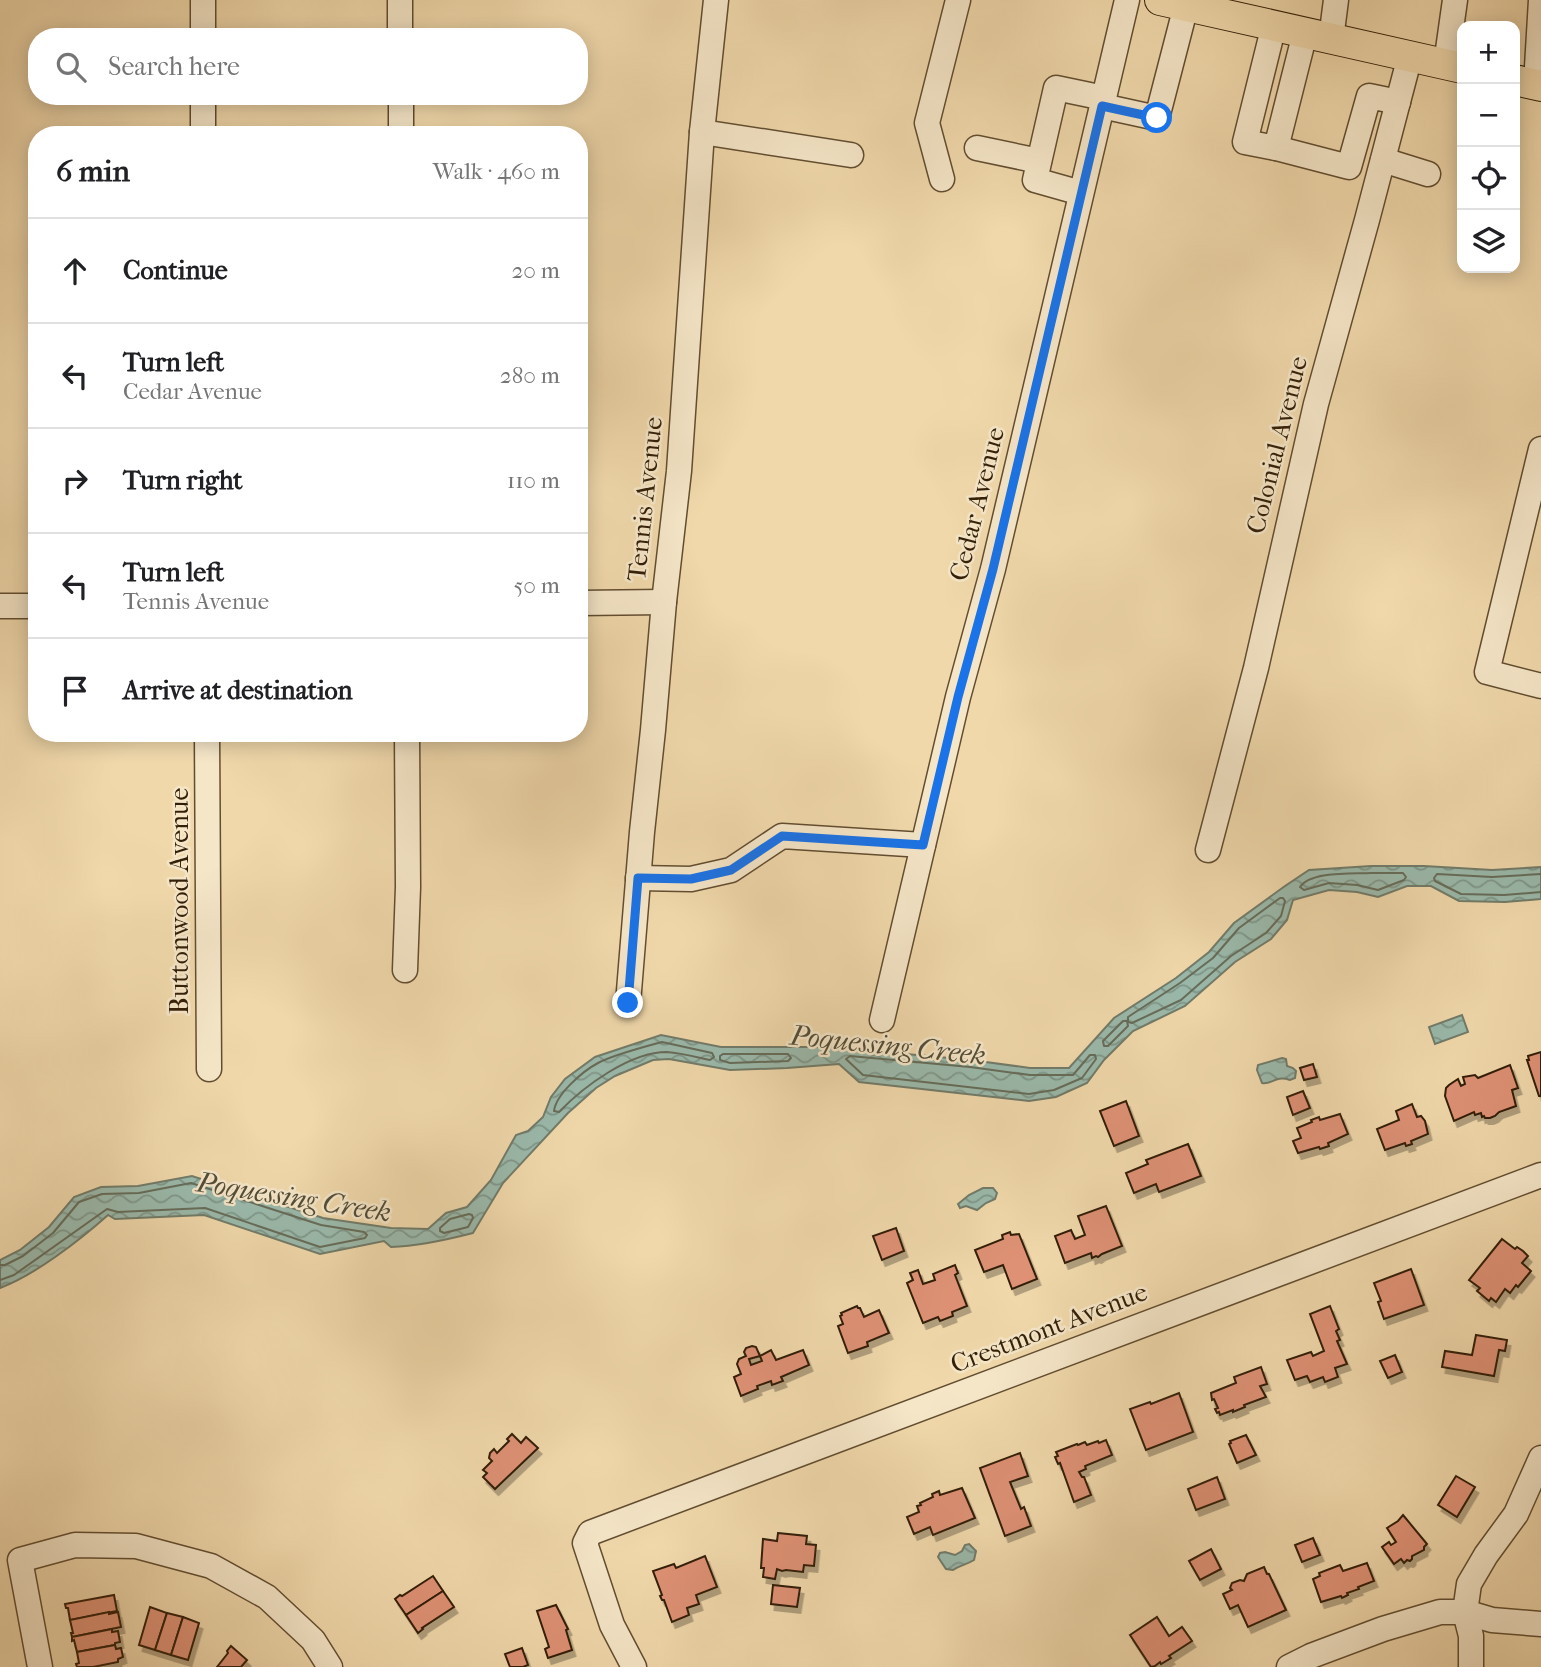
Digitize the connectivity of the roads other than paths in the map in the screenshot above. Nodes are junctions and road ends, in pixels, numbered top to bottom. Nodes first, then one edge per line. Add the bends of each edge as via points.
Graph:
1 (203, 0) edge
2 (400, 0) edge
3 (716, 0) edge
4 (958, 0) edge
5 (1126, 0) edge
6 (1336, 0) edge
7 (1455, 0) edge
8 (1541, 0) edge
9 (1170, 2) edge
10 (1229, 8) edge
11 (1274, 25) junction
12 (203, 28) edge
13 (400, 28) edge
14 (1318, 36) junction
15 (1410, 56) junction
16 (1454, 66) edge
17 (1531, 83) edge
18 (1103, 102) junction
19 (1398, 102) junction
20 (203, 105) edge
21 (401, 105) edge
22 (203, 126) edge
23 (401, 126) edge
24 (702, 132) junction
25 (977, 148) dead end
26 (1276, 149) junction
27 (851, 155) dead end
28 (1383, 160) junction
29 (1039, 161) junction
30 (1429, 174) dead end
31 (942, 179) dead end
32 (1081, 193) junction
33 (1541, 449) edge
34 (588, 603) edge
35 (664, 603) junction
36 (0, 606) edge
37 (28, 606) edge
38 (1541, 686) edge
39 (207, 742) edge
40 (407, 742) edge
41 (923, 845) junction
42 (1208, 850) dead end
43 (638, 878) junction
44 (405, 970) dead end
45 (628, 1003) dead end
46 (882, 1020) dead end
47 (209, 1069) dead end
48 (1541, 1175) edge
49 (1541, 1458) edge
50 (1465, 1612) junction
51 (1541, 1624) edge
52 (40, 1667) edge
53 (330, 1667) edge
54 (634, 1667) edge
55 (1289, 1667) edge
56 (1471, 1667) edge

1 - 12 street
2 - 13 street
3 - 24 street, Tennis Avenue
4 - 31 street via 927,124
5 - 18 street, Cedar Avenue
6 - 14 street
7 - 16 street
8 - 17 street
9 - 10 main road
9 - 18 street via 1157,118
10 - 11 main road
11 - 14 main road
11 - 26 street via 1245,142
14 - 15 main road
14 - 26 street
15 - 16 main road
15 - 19 street, Colonial Avenue
18 - 29 street via 1056,89
18 - 32 street, Cedar Avenue
19 - 26 street via 1369,96 1349,167
19 - 28 street, Colonial Avenue
20 - 22 street
21 - 23 street
24 - 27 street
24 - 35 street, Tennis Avenue via 679,471
25 - 29 street
28 - 30 street
28 - 42 street, Colonial Avenue via 1316,404 1256,668
29 - 32 street via 1035,180
32 - 41 street, Cedar Avenue
33 - 38 street via 1487,672
34 - 35 street
35 - 43 street, Tennis Avenue
36 - 37 street
39 - 47 street, Buttonwood Avenue
40 - 44 street
41 - 43 street via 782,836 731,870 691,879
41 - 46 street, Cedar Avenue
43 - 45 street, Tennis Avenue
48 - 54 street, Crestmont Avenue via 590,1532 585,1543 612,1625
49 - 50 street via 1516,1514 1469,1584
50 - 51 street via 1492,1620
50 - 55 street via 1440,1612 1383,1629
50 - 56 street
52 - 53 street via 20,1560 75,1545 136,1546 211,1566 270,1600 313,1640

